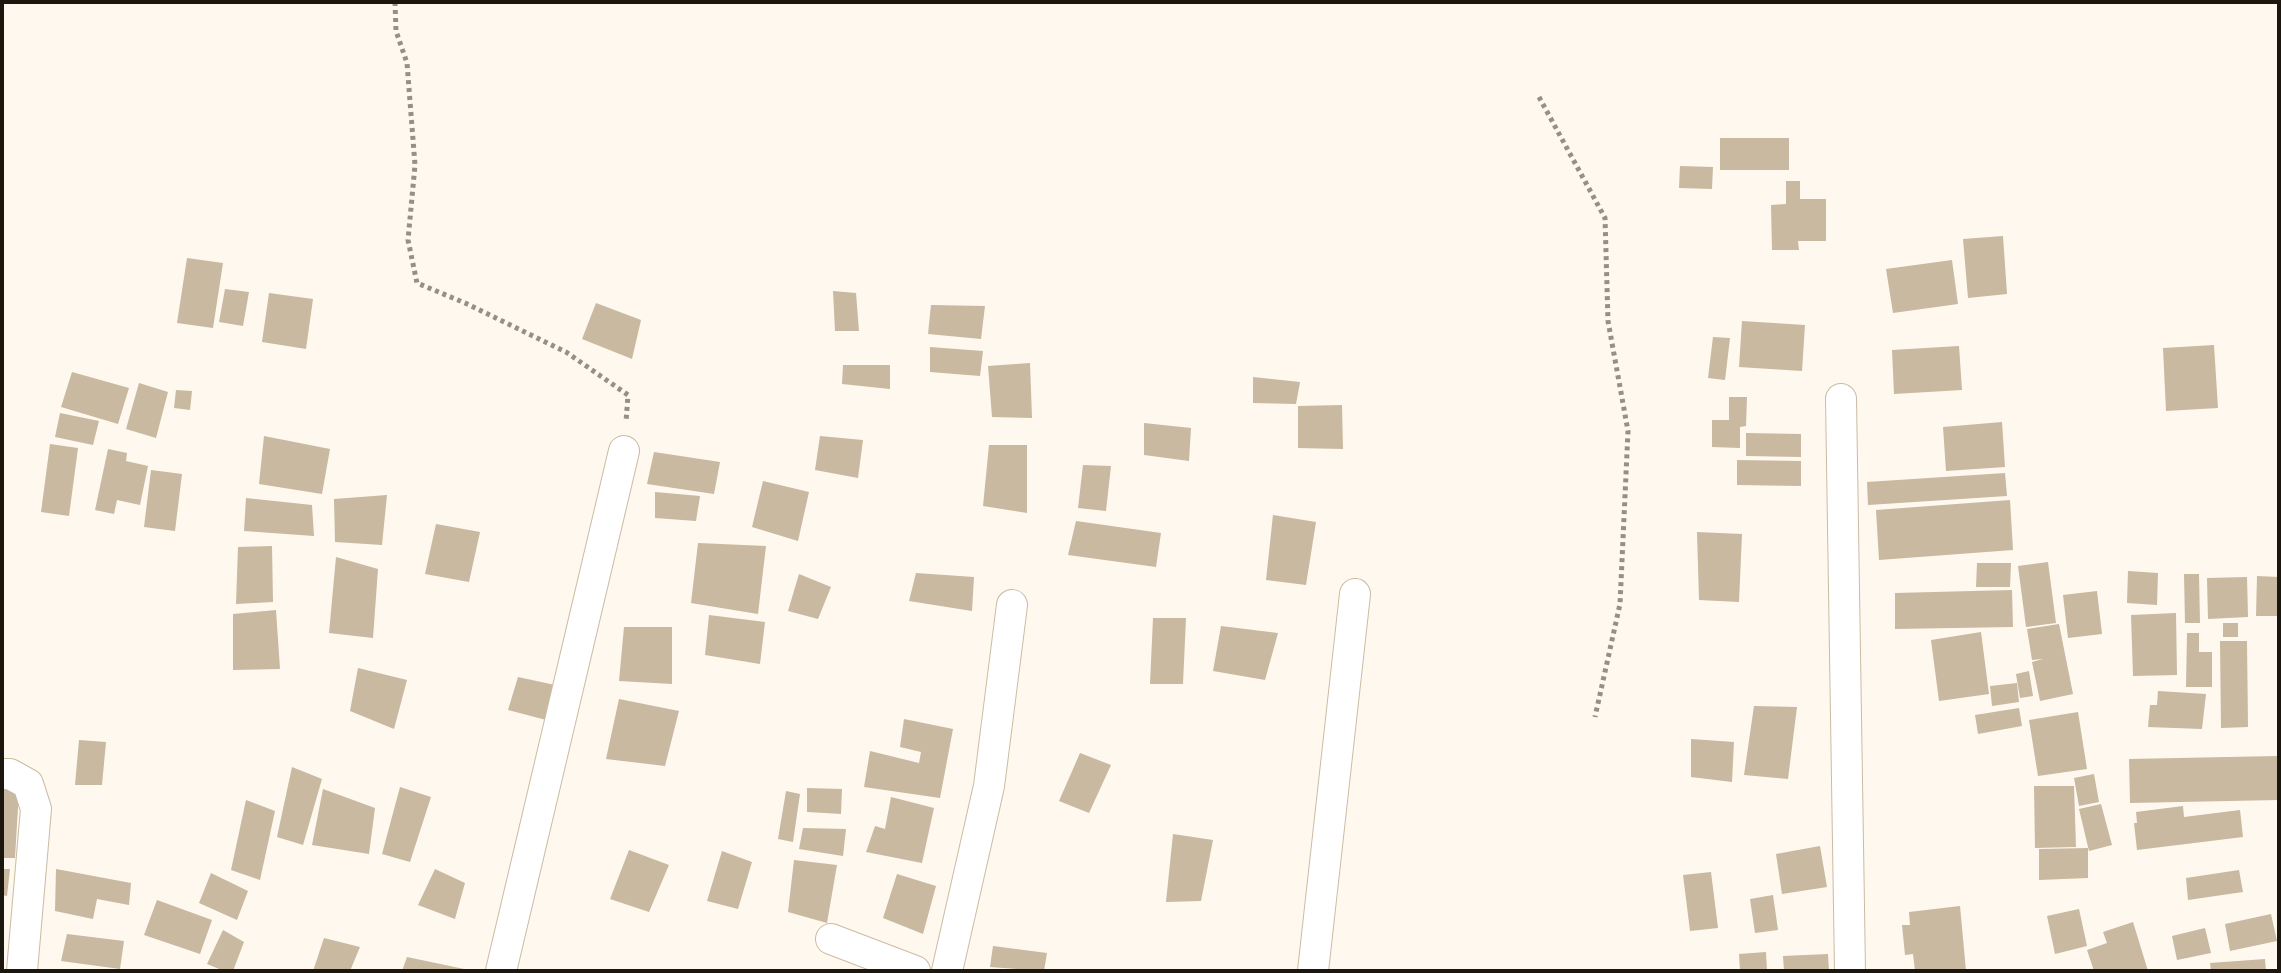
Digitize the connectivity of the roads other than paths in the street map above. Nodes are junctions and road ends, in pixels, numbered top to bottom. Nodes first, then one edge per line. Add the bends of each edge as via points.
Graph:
1 (1841, 399) dead end
2 (624, 451) road end
3 (1355, 594) dead end
4 (1012, 605) dead end
5 (2, 774) edge
6 (831, 939) dead end
7 (22, 971) edge
8 (501, 971) edge
9 (915, 971) edge
10 (947, 971) edge
11 (1313, 971) edge
12 (1850, 971) edge

1 - 12 street
2 - 8 street
3 - 11 street
4 - 10 street via 989,786
5 - 7 street via 28,784 36,809
6 - 9 street

